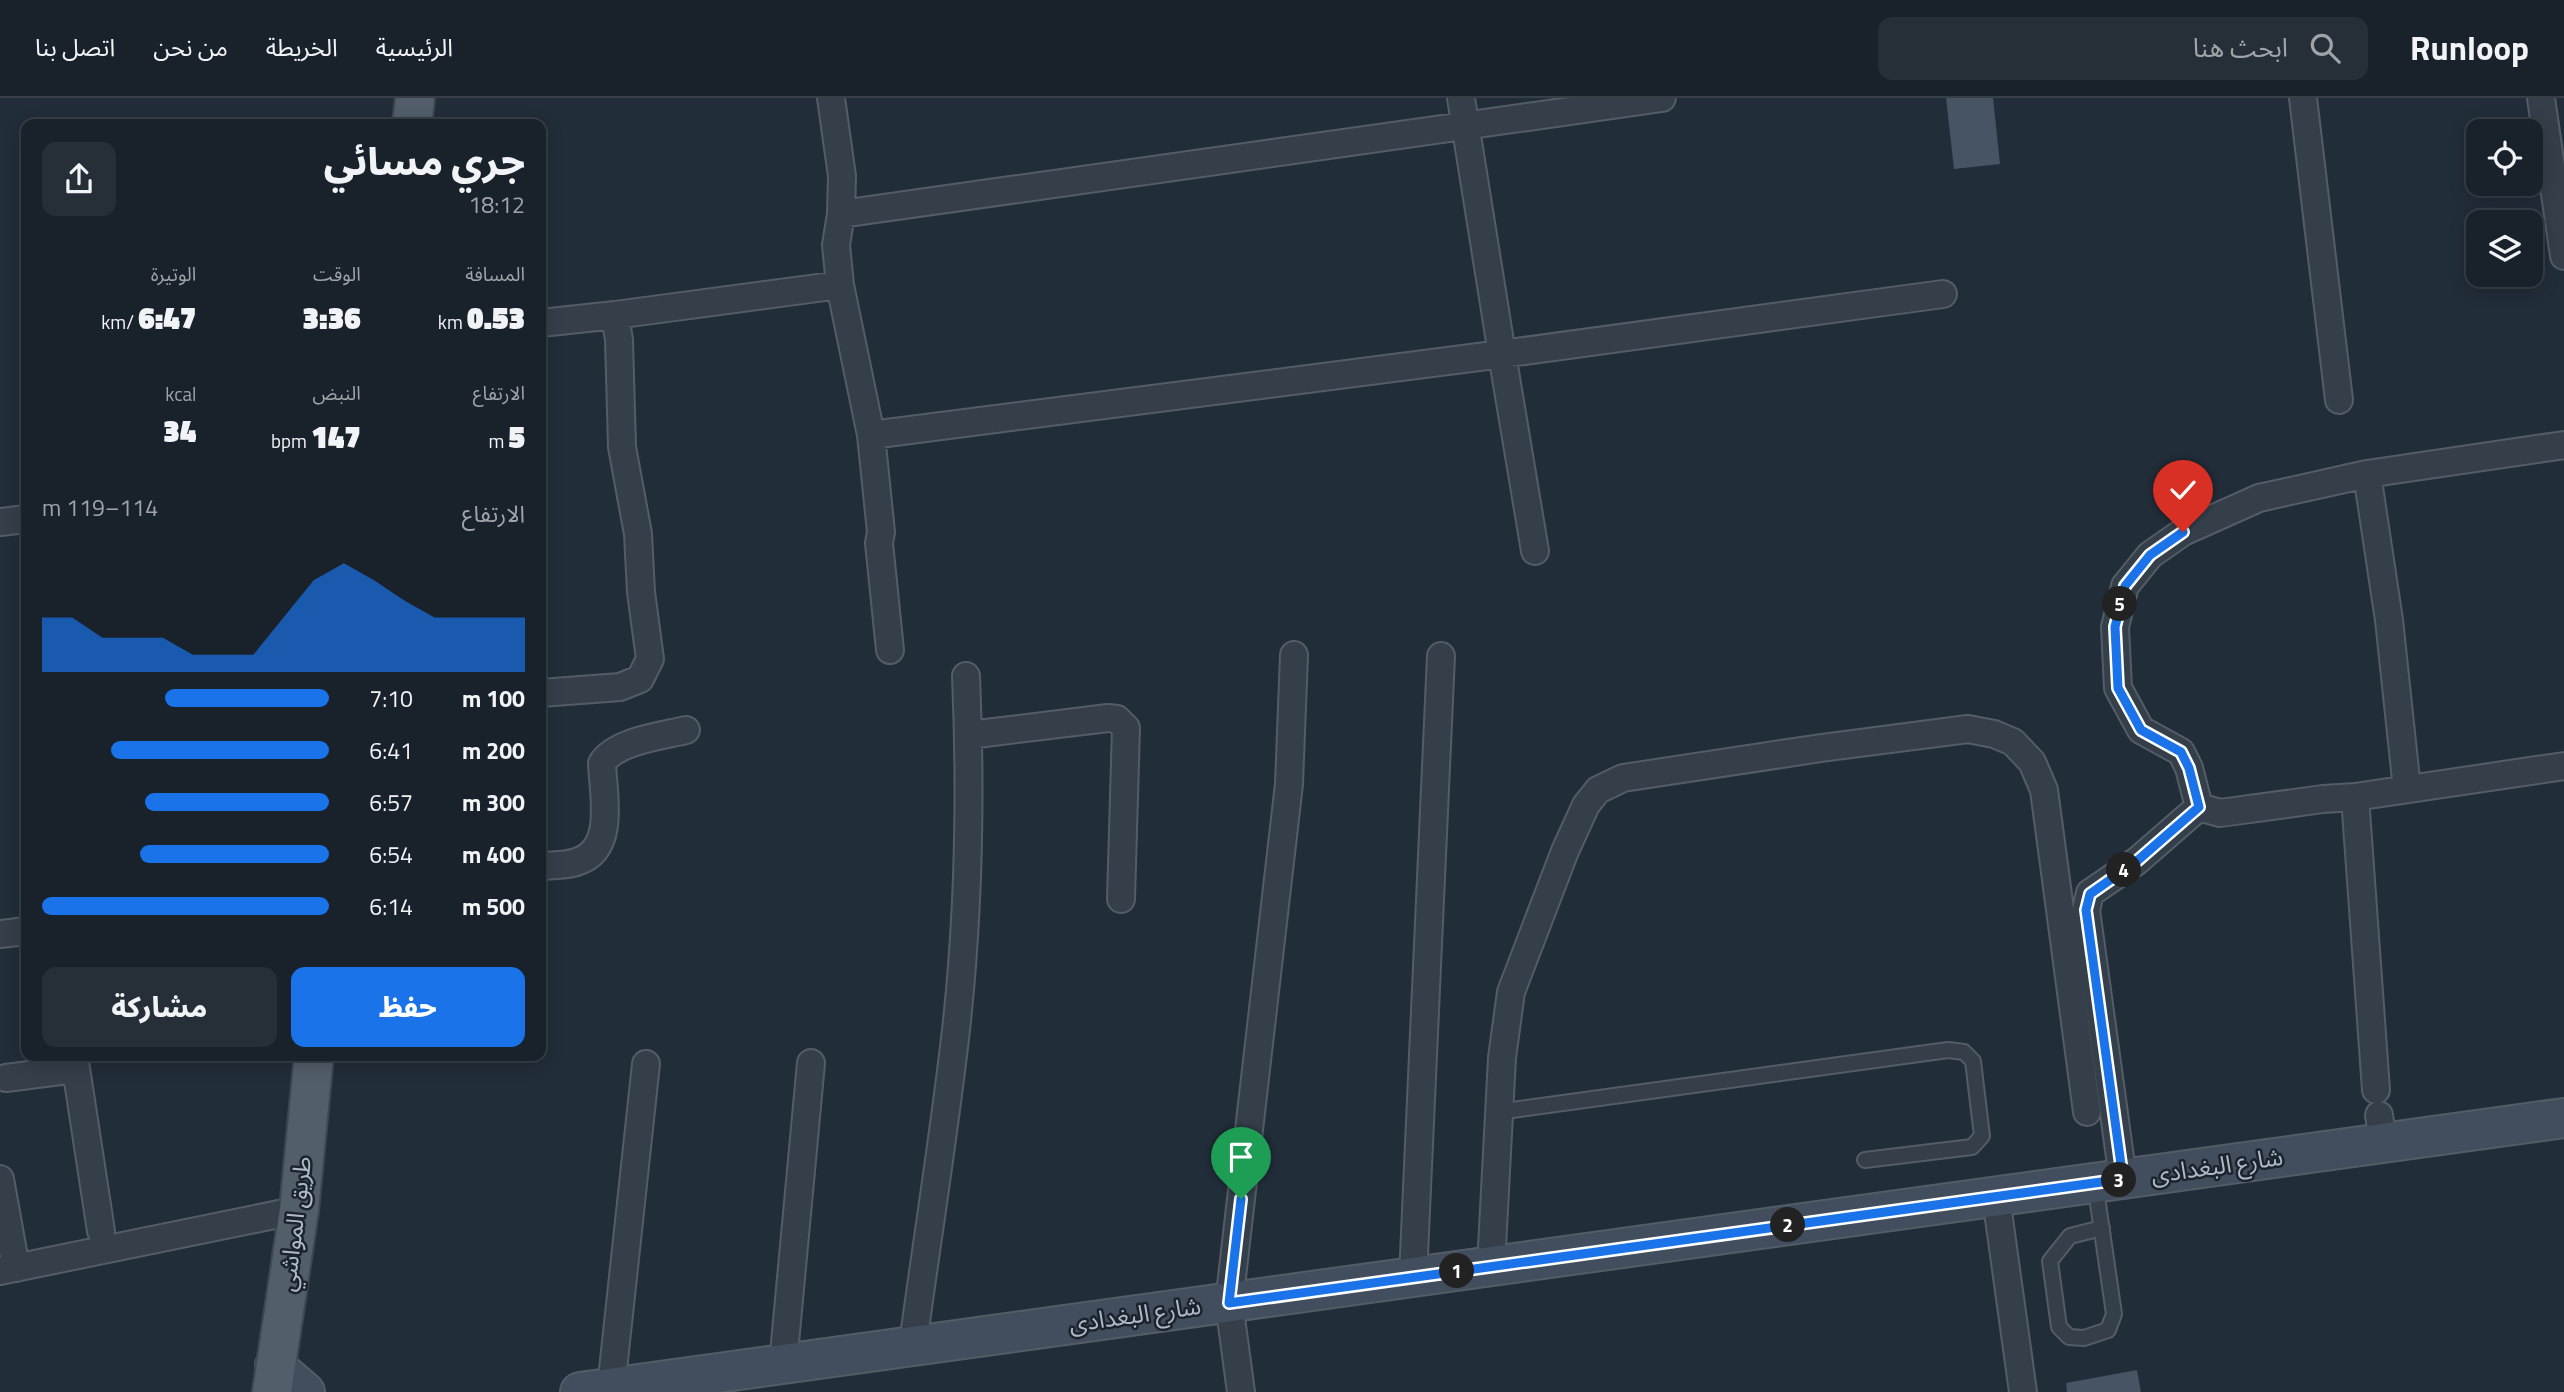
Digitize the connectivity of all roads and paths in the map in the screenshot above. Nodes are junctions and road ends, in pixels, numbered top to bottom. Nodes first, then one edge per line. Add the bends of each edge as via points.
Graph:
1 (415, 98) edge
2 (831, 98) edge
3 (1461, 98) edge
4 (1661, 98) edge
5 (2304, 98) edge
6 (2541, 98) edge
7 (413, 119) edge
8 (1466, 126) junction
9 (2560, 205) edge
10 (841, 214) junction
11 (2564, 256) edge
12 (840, 285) junction
13 (1942, 295) dead end
14 (615, 315) junction
15 (546, 322) edge
16 (1502, 355) junction
17 (2339, 400) dead end
18 (872, 435) junction
19 (2564, 444) edge
20 (2367, 474) junction
21 (21, 520) edge
22 (0, 522) edge
23 (1535, 551) dead end
24 (890, 650) dead end
25 (1294, 655) dead end
26 (1441, 656) dead end
27 (966, 676) dead end
28 (546, 693) edge
29 (686, 730) dead end
30 (969, 735) junction
31 (2564, 766) edge
32 (2407, 789) junction
33 (2356, 797) junction
34 (2199, 807) junction
35 (546, 865) edge
36 (1121, 899) dead end
37 (21, 932) edge
38 (0, 934) edge
39 (313, 1061) edge
40 (75, 1062) edge
41 (811, 1063) dead end
42 (646, 1064) dead end
43 (6, 1078) dead end
44 (1498, 1112) junction
45 (2087, 1112) dead end
46 (2379, 1116) junction
47 (2564, 1118) edge
48 (1865, 1160) dead end
49 (0, 1179) edge
50 (2109, 1181) junction
51 (1996, 1197) junction
52 (299, 1210) junction
53 (2102, 1228) junction
54 (100, 1231) dead end
55 (1492, 1266) junction
56 (8, 1269) edge
57 (1413, 1277) junction
58 (1229, 1303) junction
59 (913, 1344) junction
60 (783, 1364) junction
61 (274, 1379) edge
62 (702, 1384) edge
63 (595, 1390) edge
64 (305, 1392) edge
65 (1241, 1392) edge
66 (2023, 1392) edge

1 - 7 main road
2 - 10 street via 842,176
3 - 8 street
4 - 8 street
5 - 17 street
6 - 9 street
8 - 10 street
8 - 16 street
9 - 11 street
10 - 12 street via 836,245
12 - 14 street
12 - 18 street
13 - 16 street
14 - 15 street
14 - 28 street via 622,447 638,534 640,592 650,659 640,678 620,687
16 - 18 street
16 - 23 street
18 - 24 street
19 - 20 street
20 - 32 street
20 - 34 street via 2259,498 2183,532 2150,555 2125,586 2115,627 2118,688 2141,730 2181,752
21 - 22 street
25 - 58 street via 1289,784
26 - 57 street
27 - 30 street
29 - 35 street via 607,754 602,763 604,831 594,851 579,862
30 - 36 street via 1108,718 1126,728
30 - 59 street via 968,875 956,1029
31 - 32 street
32 - 33 street
33 - 34 street via 2220,813
33 - 46 street
34 - 50 street via 2137,861 2090,894 2086,910
37 - 38 street
39 - 52 main road, طريق المواشي
40 - 43 street
40 - 54 street
41 - 60 street
42 - 63 street
44 - 45 street via 1511,992 1564,851 1598,790 1623,778 1968,729 2013,742 2032,762 2044,790
44 - 48 lane via 1948,1050 1964,1052 1973,1061 1982,1136 1972,1147
44 - 55 street
46 - 47 street, شارع البغدادى
46 - 50 street, شارع البغدادى
49 - 56 street
50 - 51 street, شارع البغدادى
50 - 53 lane
51 - 55 street, شارع البغدادى
51 - 66 street
52 - 56 street
52 - 61 main road, طريق المواشي
53 - 53 lane via 2114,1314 2108,1329 2084,1338 2069,1336 2059,1327 2050,1261 2070,1236
55 - 57 street, شارع البغدادى
57 - 58 street, شارع البغدادى
58 - 59 street, شارع البغدادى
58 - 65 street
59 - 60 street, شارع البغدادى
60 - 62 street, شارع البغدادى
61 - 64 street
62 - 63 street, شارع البغدادى

